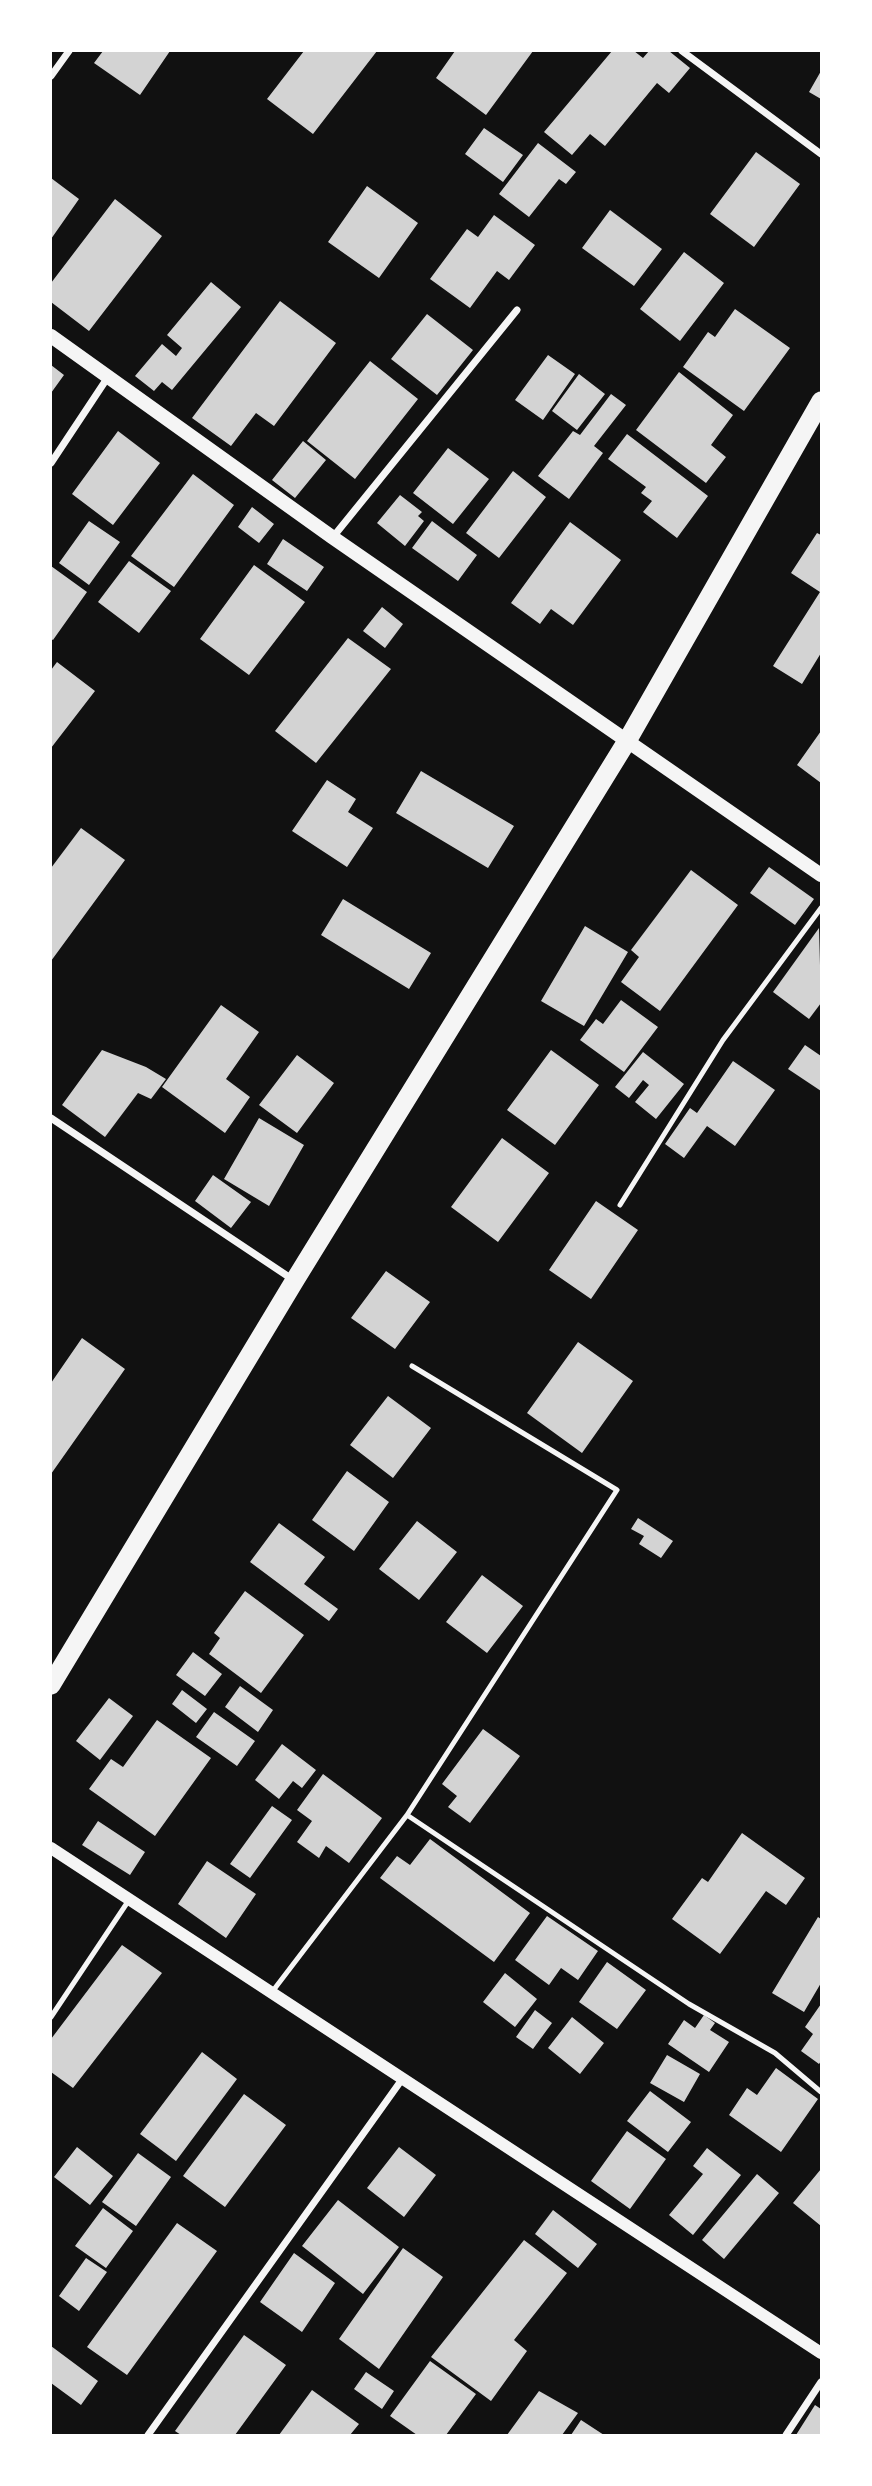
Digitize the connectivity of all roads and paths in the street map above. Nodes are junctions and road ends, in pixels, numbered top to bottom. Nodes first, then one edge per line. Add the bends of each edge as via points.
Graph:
1 (69, 51) edge
2 (682, 51) edge
3 (51, 76) edge
4 (821, 153) edge
5 (517, 310) dead end
6 (51, 336) edge
7 (108, 377) junction
8 (821, 401) edge
9 (51, 463) edge
10 (332, 537) junction
11 (627, 741) junction
12 (821, 875) edge
13 (821, 908) edge
14 (51, 1118) edge
15 (620, 1205) dead end
16 (295, 1280) junction
17 (412, 1366) dead end
18 (51, 1685) edge
19 (407, 1815) junction
20 (51, 1848) edge
21 (129, 1900) junction
22 (271, 1993) junction
23 (51, 2017) edge
24 (402, 2078) junction
25 (821, 2092) edge
26 (821, 2353) edge
27 (821, 2382) edge
28 (148, 2435) edge
29 (786, 2435) edge

1 - 3 street
2 - 4 street
5 - 10 street
6 - 7 main road
7 - 9 street
7 - 10 main road
8 - 11 highway
10 - 11 main road
11 - 12 main road
11 - 16 highway
13 - 15 lane via 723,1040
14 - 16 street
16 - 18 highway
17 - 19 lane via 617,1490
19 - 22 lane
19 - 25 lane via 689,2004 775,2053
20 - 21 street
21 - 22 street
21 - 23 lane
22 - 24 street
24 - 26 street
24 - 28 street
27 - 29 street

